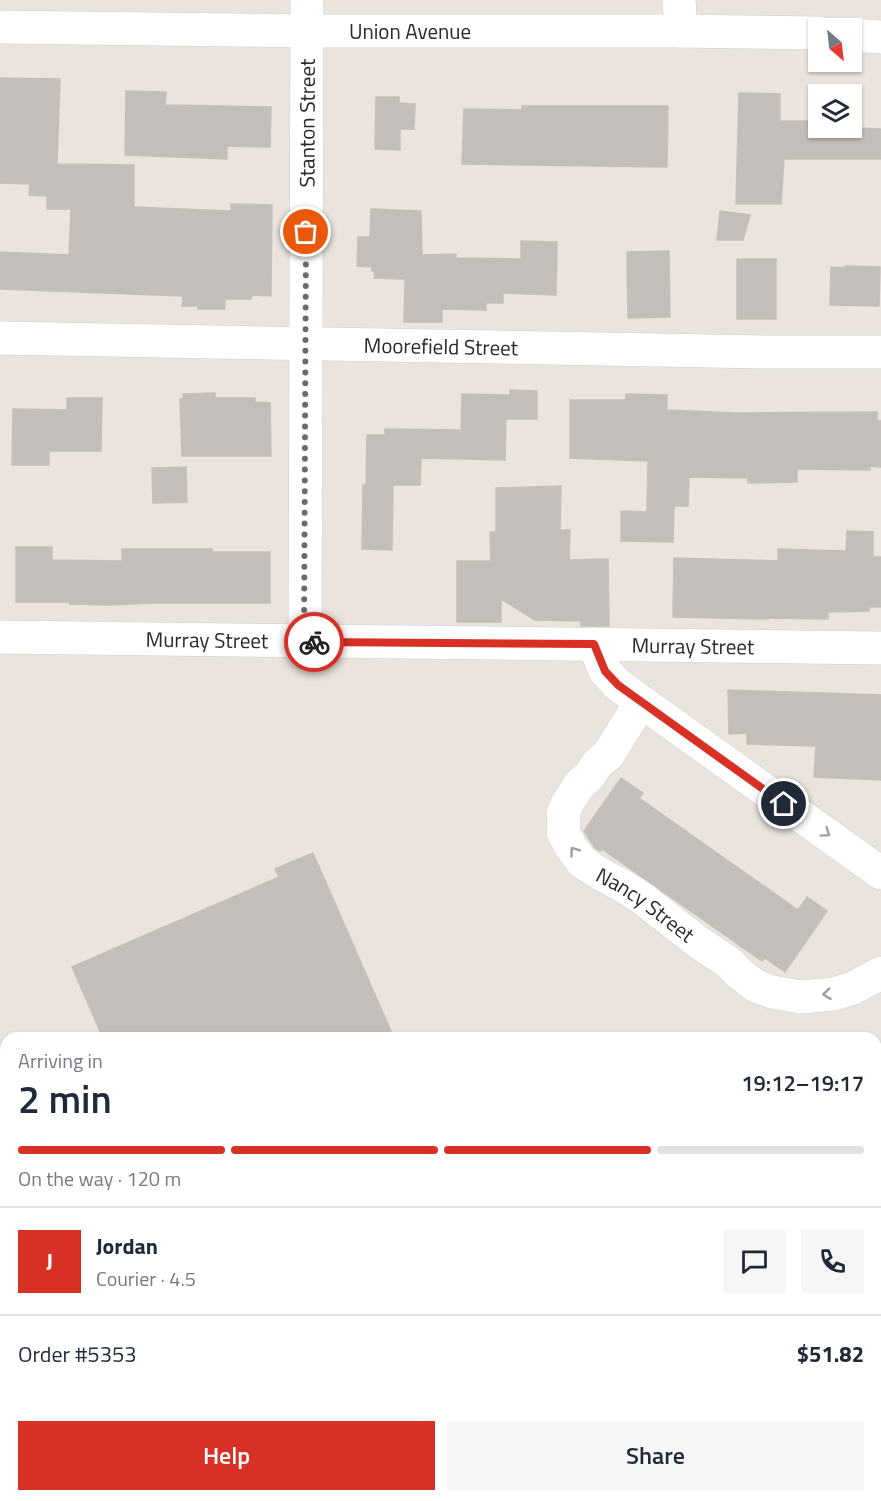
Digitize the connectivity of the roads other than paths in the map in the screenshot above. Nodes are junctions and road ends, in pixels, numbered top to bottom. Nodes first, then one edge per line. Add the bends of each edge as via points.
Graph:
1 (307, 16) edge
2 (680, 16) edge
3 (0, 27) edge
4 (808, 32) edge
5 (862, 36) edge
6 (881, 37) edge
7 (0, 338) edge
8 (306, 344) junction
9 (881, 352) edge
10 (0, 637) edge
11 (304, 642) junction
12 (594, 644) junction
13 (881, 648) edge
14 (641, 702) junction
15 (881, 873) edge
16 (881, 973) edge

1 - 2 street, Union Avenue
1 - 3 street, Union Avenue
1 - 8 street, Stanton Street
2 - 4 street, Union Avenue
5 - 6 street
7 - 8 street, Moorefield Street
8 - 9 street, Moorefield Street
8 - 11 street, Stanton Street
10 - 11 street, Murray Street
11 - 12 street, Murray Street
12 - 13 street, Murray Street
12 - 14 street via 605,671
14 -> 15 street
16 -> 14 street, Nancy Street via 834,994 800,997 772,992 756,986 643,899 582,862 563,832 563,814 579,785 608,755

